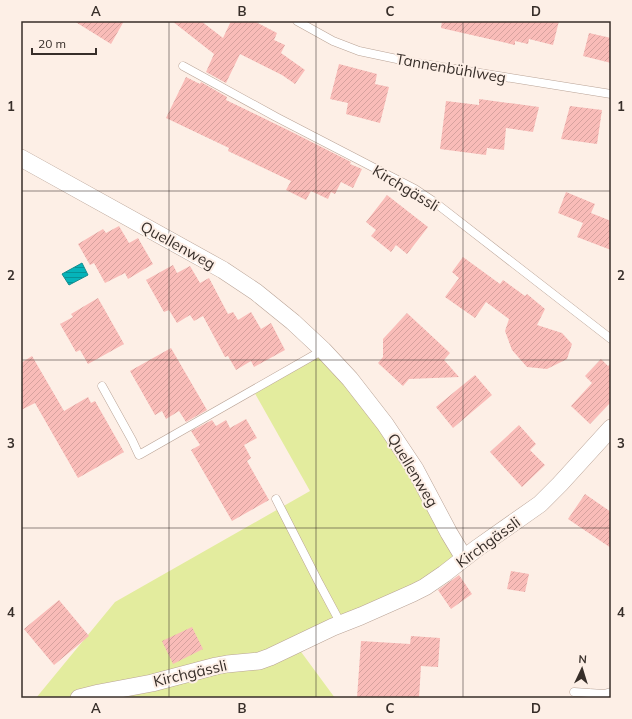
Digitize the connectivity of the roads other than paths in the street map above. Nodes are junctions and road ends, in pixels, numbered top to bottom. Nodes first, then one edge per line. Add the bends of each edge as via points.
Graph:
1 (297, 21) edge
2 (183, 66) dead end
3 (611, 94) edge
4 (21, 158) edge
5 (611, 339) edge
6 (323, 350) junction
7 (102, 386) dead end
8 (611, 428) edge
9 (276, 499) dead end
10 (464, 558) junction
11 (341, 624) junction
12 (574, 692) dead end
13 (611, 692) edge
14 (79, 698) edge

1 - 3 lane, Tannenbühlweg via 333,41 359,51 411,62
2 - 5 lane, Kirchgässli via 415,189
4 - 6 street, Quellenweg via 223,270 256,292
6 - 7 lane via 139,455
6 - 10 street, Quellenweg via 350,379 398,442
8 - 10 street, Kirchgässli via 540,504
9 - 11 lane
10 - 11 street, Kirchgässli via 425,587
11 - 14 street, Kirchgässli via 270,658 216,666
12 - 13 lane

